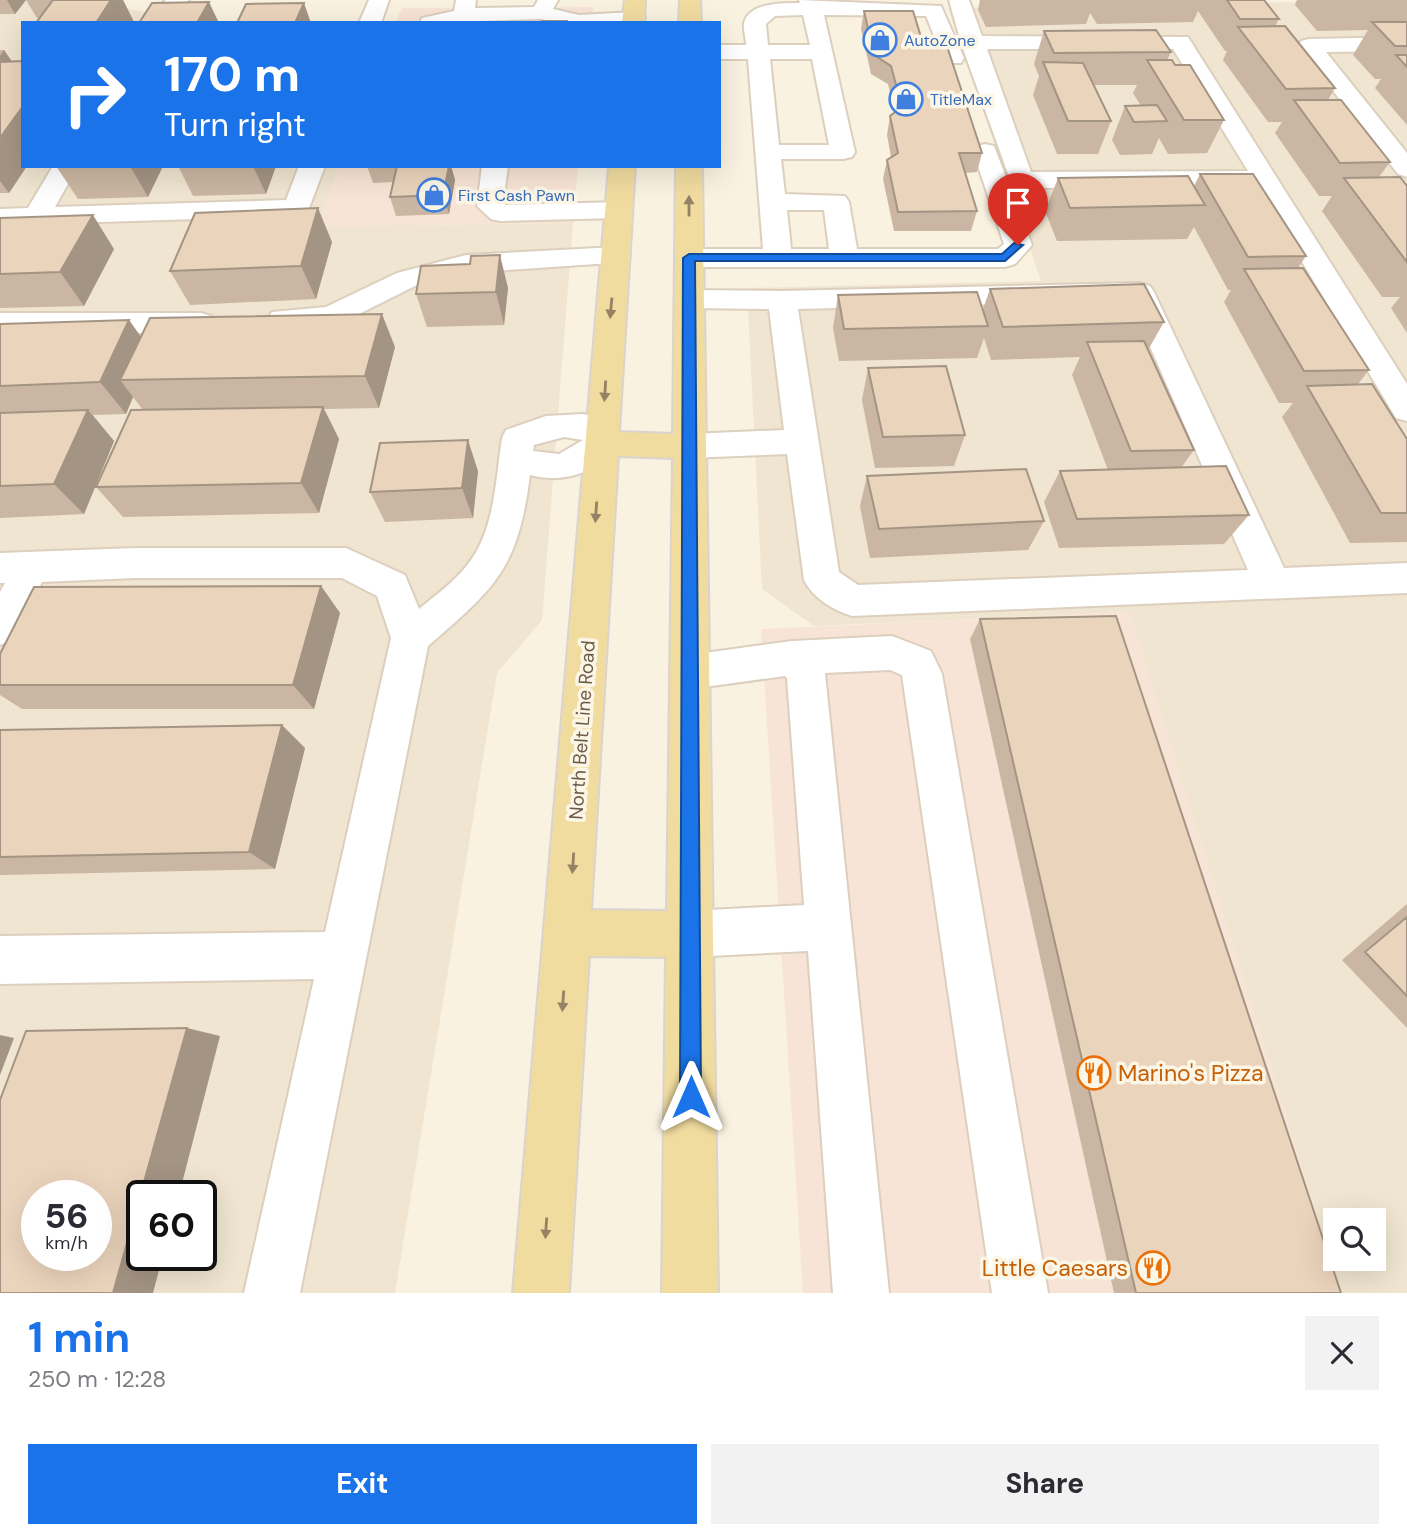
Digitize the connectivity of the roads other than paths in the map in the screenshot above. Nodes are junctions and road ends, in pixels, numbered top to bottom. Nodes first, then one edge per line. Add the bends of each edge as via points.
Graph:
1 (179, 0) edge
2 (379, 0) edge
3 (690, 0) edge
4 (810, 4) edge
5 (932, 5) edge
6 (961, 5) edge
7 (544, 6) edge
8 (465, 8) edge
9 (634, 14) edge
10 (154, 21) edge
11 (371, 21) edge
12 (435, 21) edge
13 (577, 21) edge
14 (586, 21) edge
15 (690, 21) edge
16 (972, 43) junction
17 (1407, 44) edge
18 (721, 52) edge
19 (758, 52) junction
20 (822, 52) junction
21 (963, 86) edge
22 (977, 126) dead end
23 (768, 152) junction
24 (65, 168) edge
25 (312, 168) edge
26 (495, 168) edge
27 (622, 168) edge
28 (689, 168) edge
29 (1407, 169) edge
30 (1265, 179) junction
31 (773, 202) junction
32 (619, 210) junction
33 (37, 216) junction
34 (0, 217) edge
35 (616, 256) junction
36 (689, 258) junction
37 (778, 258) junction
38 (844, 258) junction
39 (689, 299) junction
40 (782, 300) junction
41 (0, 323) edge
42 (1407, 410) edge
43 (802, 441) junction
44 (601, 443) junction
45 (688, 446) junction
46 (15, 568) edge
47 (1407, 578) edge
48 (1273, 584) junction
49 (0, 629) edge
50 (410, 638) junction
51 (792, 658) junction
52 (690, 672) junction
53 (830, 927) junction
54 (568, 933) junction
55 (691, 934) junction
56 (342, 955) junction
57 (0, 960) edge
58 (272, 1293) edge
59 (541, 1293) edge
60 (690, 1293) edge
61 (861, 1293) edge
62 (1020, 1293) edge

1 - 10 lane
2 - 11 lane
3 - 15 main road
4 - 5 lane
4 - 19 lane via 770,10 755,22
4 - 20 lane
5 - 21 lane
6 - 16 lane
7 - 8 lane
7 - 13 lane
8 - 12 lane
9 - 14 lane
16 - 30 lane via 1180,42
16 - 30 lane via 1021,180
17 - 29 lane via 1309,46
18 - 19 lane
19 - 20 lane
19 - 23 lane
20 - 23 lane via 843,152
22 - 38 lane via 1018,245 1005,258
23 - 31 lane
24 - 33 lane
25 - 33 lane via 296,208
26 - 32 lane via 491,206 500,213
27 - 32 main road, North Belt Line Road
36 -> 28 main road
30 - 42 lane
31 - 37 lane
31 - 38 lane via 836,202
32 - 35 main road, North Belt Line Road
33 - 34 lane
35 - 41 lane via 466,264 407,279 331,316 238,323
35 -> 44 main road, North Belt Line Road
36 - 37 lane
36 - 39 main road
37 - 38 lane
39 - 40 lane
39 - 45 main road
40 - 43 lane
40 - 48 lane via 1140,292
43 - 45 lane
43 - 48 lane via 822,580 852,601
44 - 45 main road
44 - 50 lane via 569,467 550,467 516,448 491,560 469,588
44 -> 54 main road, North Belt Line Road
45 - 52 main road
46 - 49 lane
46 - 50 lane via 346,563 392,586
47 - 48 lane
50 - 56 lane
51 - 52 lane
51 - 53 lane via 804,669 808,684
51 - 62 lane via 892,653 917,663 922,674
52 - 55 main road
53 - 55 lane
53 - 61 lane
54 - 55 main road
54 -> 59 main road, North Belt Line Road
55 - 60 main road
56 - 57 lane
56 - 58 lane

